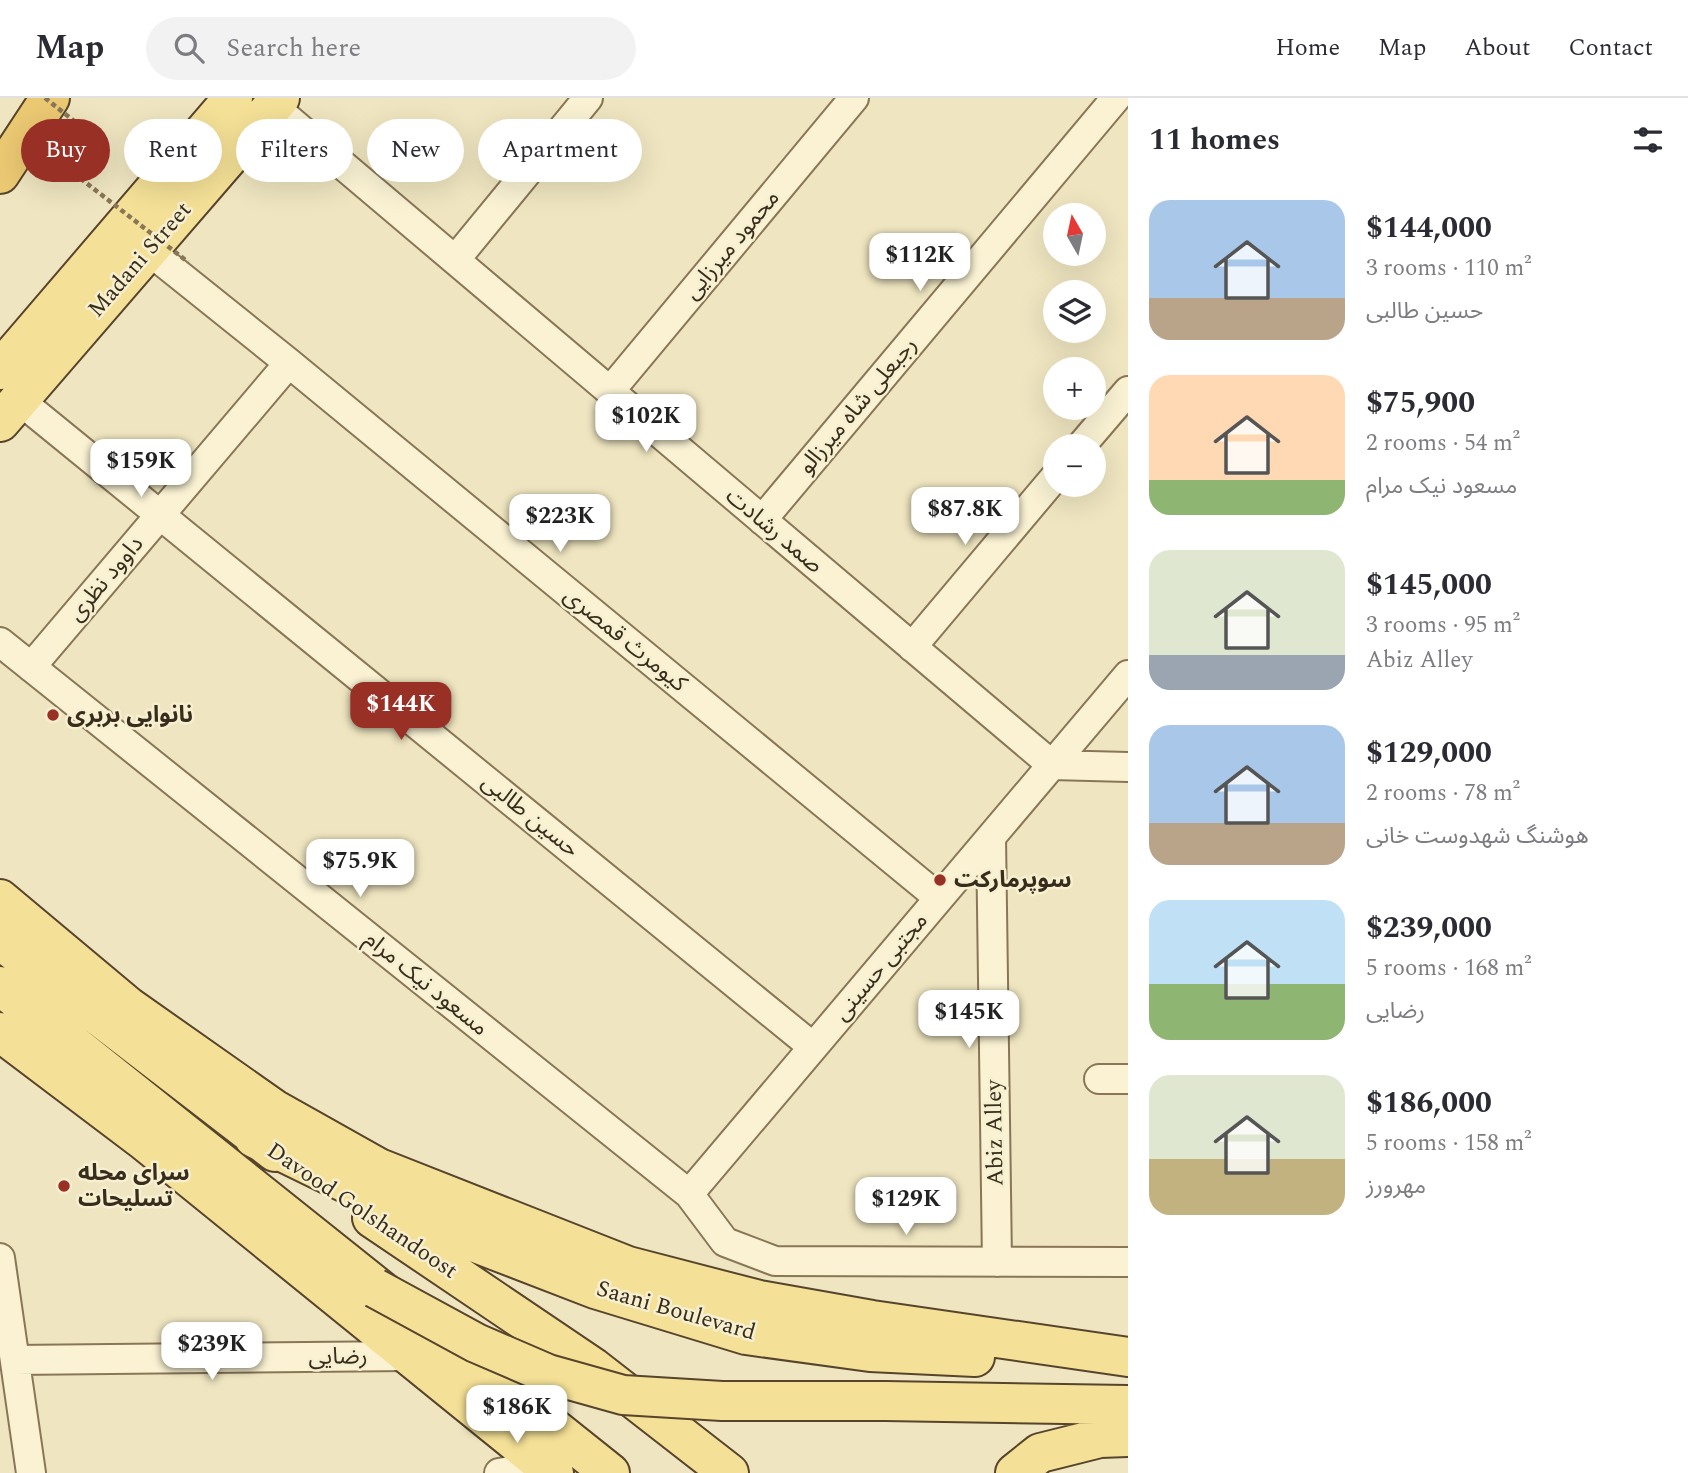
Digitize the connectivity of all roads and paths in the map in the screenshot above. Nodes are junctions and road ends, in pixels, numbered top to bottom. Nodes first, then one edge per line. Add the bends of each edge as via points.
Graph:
1 (48, 98) edge
2 (233, 98) edge
3 (588, 98) edge
4 (854, 98) edge
5 (1116, 98) edge
6 (276, 102) edge
7 (0, 174) edge
8 (148, 250) junction
9 (454, 260) junction
10 (188, 262) dead end
11 (289, 363) junction
12 (610, 391) junction
13 (1128, 391) edge
14 (6, 397) edge
15 (1091, 434) edge
16 (1043, 491) edge
17 (160, 514) junction
18 (762, 520) junction
19 (0, 642) edge
20 (912, 647) junction
21 (31, 667) junction
22 (1128, 675) edge
23 (1052, 765) junction
24 (1128, 767) edge
25 (991, 837) junction
26 (939, 898) junction
27 (0, 899) edge
28 (0, 940) edge
29 (0, 986) edge
30 (0, 1032) edge
31 (813, 1047) junction
32 (1099, 1079) dead end
33 (1128, 1079) edge
34 (254, 1138) junction
35 (689, 1194) junction
36 (0, 1258) edge
37 (997, 1262) junction
38 (1128, 1262) edge
39 (376, 1288) junction
40 (409, 1356) junction
41 (1128, 1359) edge
42 (15, 1360) junction
43 (1128, 1405) edge
44 (1128, 1437) edge
45 (549, 1469) edge
46 (31, 1473) edge
47 (499, 1473) edge
48 (610, 1473) edge
49 (729, 1473) edge
50 (1015, 1473) edge

1 - 7 highway
1 - 10 path, bridge via 93,136 67,169
2 - 14 main road, Madani Street
3 - 9 street
4 - 12 street, محمود میرزایی
5 - 18 street, رجبعلی شاه میرزالو
6 - 8 main road, Madani Street
6 - 9 street, صمد رشادت
8 - 11 street, کیومرث قمصری
8 - 14 main road, Madani Street
9 - 12 street, صمد رشادت
11 - 17 street, داوود نظری
11 - 26 street, کیومرث قمصری
12 - 18 street, صمد رشادت
13 - 15 street
14 - 17 street, حسین طالبی
16 - 20 street
17 - 21 street, داوود نظری
17 - 31 street, حسین طالبی
18 - 20 street, صمد رشادت
19 - 21 street, مسعود نیک مرام
20 - 23 street, صمد رشادت
21 - 35 street, مسعود نیک مرام
22 - 23 street, مجتبی حسینی
23 - 24 street
23 - 25 street, مجتبی حسینی
25 - 26 street, مجتبی حسینی
25 - 37 street, Abiz Alley
26 - 31 street, مجتبی حسینی
27 - 41 main road via 130,1007 274,1108 380,1168 628,1266 759,1300
28 - 34 main road, Davood Golshandoost
29 - 39 main road, Davood Golshandoost
30 - 40 main road via 143,1140
31 - 35 street, مجتبی حسینی
32 - 33 street
34 - 41 main road, Saani Boulevard via 442,1230 595,1289 746,1335 870,1352
34 - 49 main road, Davood Golshandoost via 594,1368
35 - 37 street, مسعود نیک مرام via 725,1242 775,1261
36 - 42 street
37 - 38 street, مسعود نیک مرام
39 - 43 main road, bridge via 488,1348 548,1374 622,1395 722,1401
39 - 48 main road, Davood Golshandoost, bridge
40 - 42 street, رضایی
40 - 45 main road
42 - 46 street
44 - 50 main road via 1100,1438 1040,1453
45 - 47 street

